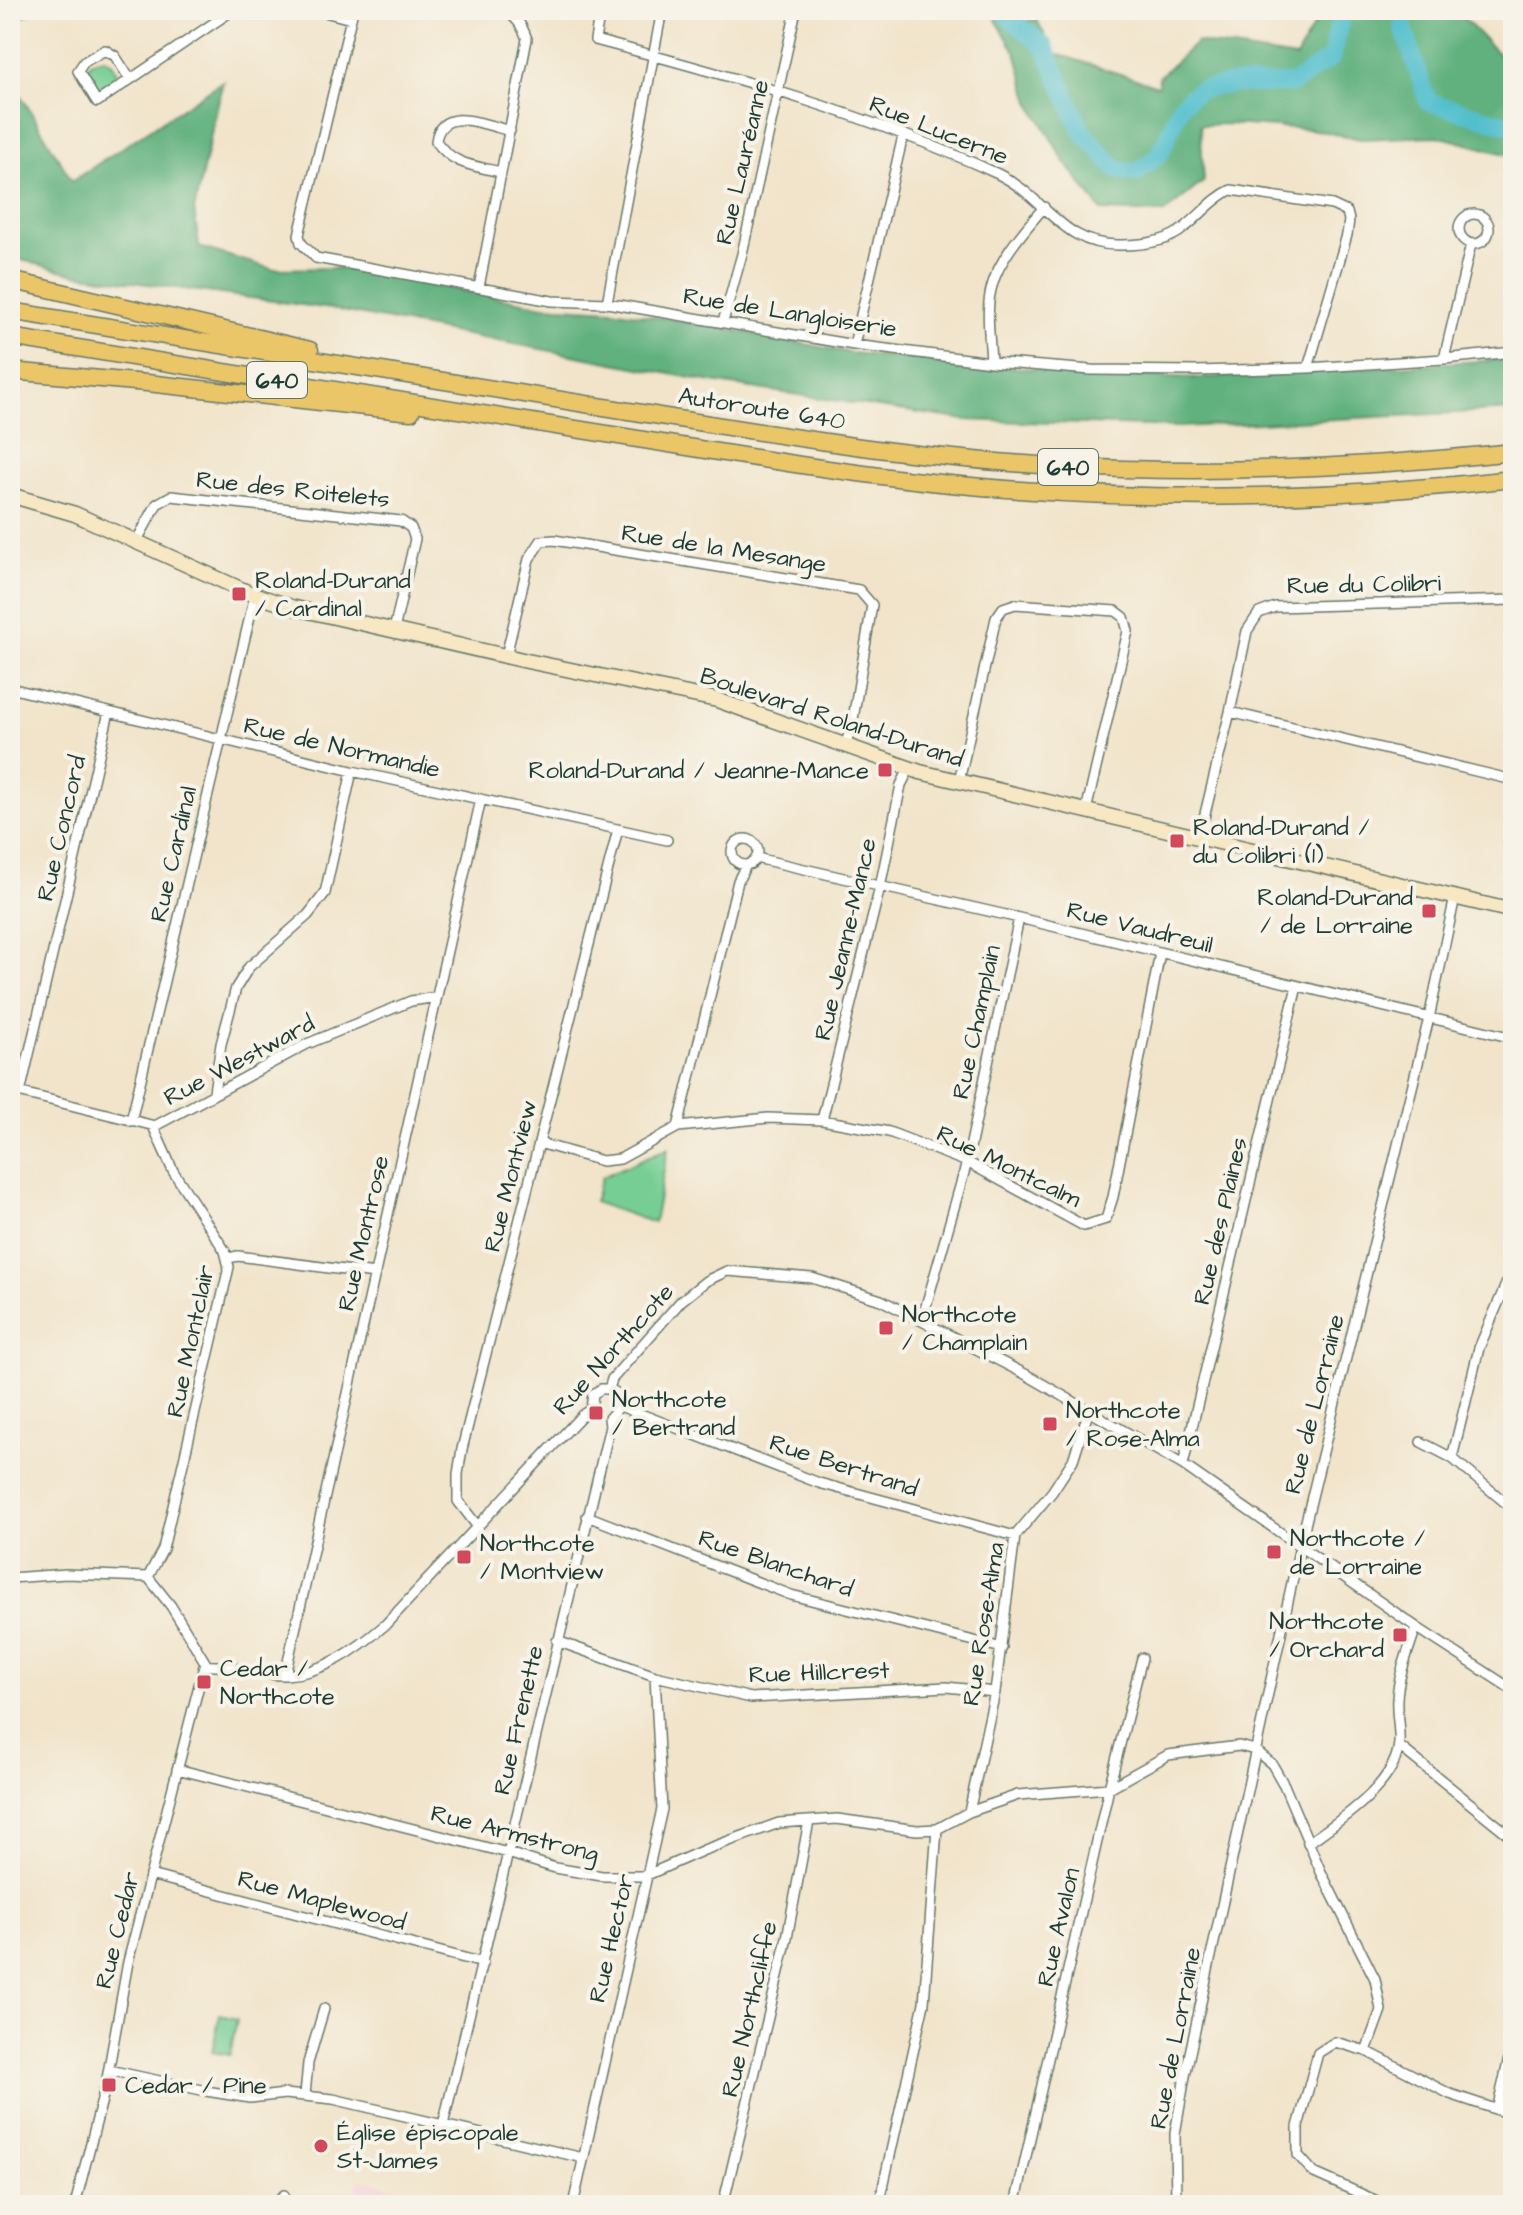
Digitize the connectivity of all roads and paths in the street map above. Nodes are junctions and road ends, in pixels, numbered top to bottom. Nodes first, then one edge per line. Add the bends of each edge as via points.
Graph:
1 (233, 10) edge
2 (317, 10) edge
3 (501, 10) edge
4 (600, 10) edge
5 (662, 10) edge
6 (796, 10) edge
7 (352, 14) edge
8 (653, 55) junction
9 (130, 79) junction
10 (780, 91) junction
11 (510, 131) junction
12 (903, 136) junction
13 (501, 172) junction
14 (1044, 207) junction
15 (1471, 244) dead end
16 (10, 280) edge
17 (479, 287) junction
18 (607, 303) junction
19 (10, 311) edge
20 (723, 322) junction
21 (10, 337) edge
22 (854, 345) junction
23 (1513, 352) edge
24 (1444, 359) junction
25 (991, 362) junction
26 (1308, 368) junction
27 (10, 371) edge
28 (432, 379) junction
29 (544, 424) junction
30 (1513, 452) edge
31 (1513, 479) edge
32 (10, 495) edge
33 (10, 501) edge
34 (136, 542) junction
35 (255, 595) junction
36 (1513, 600) edge
37 (394, 630) junction
38 (506, 656) junction
39 (10, 688) edge
40 (109, 712) junction
41 (1230, 712) junction
42 (221, 740) junction
43 (845, 746) junction
44 (909, 769) junction
45 (352, 771) junction
46 (1513, 780) edge
47 (959, 781) junction
48 (481, 799) junction
49 (1086, 811) junction
50 (618, 829) junction
51 (1199, 838) junction
52 (667, 840) dead end
53 (756, 858) junction
54 (746, 865) junction
55 (880, 887) junction
56 (1455, 897) junction
57 (1513, 911) edge
58 (1019, 918) junction
59 (1160, 953) junction
60 (1297, 986) junction
61 (437, 997) junction
62 (1429, 1018) junction
63 (1513, 1038) edge
64 (15, 1092) edge
65 (214, 1092) junction
66 (822, 1120) junction
67 (131, 1121) junction
68 (153, 1126) junction
69 (678, 1127) junction
70 (539, 1143) junction
71 (967, 1162) junction
72 (228, 1258) junction
73 (1513, 1268) edge
74 (375, 1274) junction
75 (922, 1320) junction
76 (609, 1389) junction
77 (620, 1406) junction
78 (591, 1409) junction
79 (1088, 1413) junction
80 (609, 1418) junction
81 (1421, 1442) dead end
82 (1452, 1458) junction
83 (1183, 1465) junction
84 (1513, 1509) edge
85 (587, 1516) junction
86 (478, 1527) junction
87 (1015, 1536) junction
88 (1300, 1546) junction
89 (148, 1577) junction
90 (10, 1578) edge
91 (1416, 1627) junction
92 (557, 1641) junction
93 (1002, 1648) junction
94 (1142, 1658) dead end
95 (205, 1666) junction
96 (285, 1675) junction
97 (655, 1676) junction
98 (1513, 1690) edge
99 (995, 1692) junction
100 (1399, 1746) junction
101 (1255, 1750) junction
102 (177, 1769) junction
103 (1109, 1788) junction
104 (969, 1812) junction
105 (809, 1821) junction
106 (937, 1829) junction
107 (1513, 1838) edge
108 (1308, 1843) junction
109 (508, 1853) junction
110 (150, 1875) junction
111 (645, 1876) junction
112 (483, 1963) junction
113 (324, 2009) dead end
114 (1513, 2041) edge
115 (1366, 2051) junction
116 (109, 2070) junction
117 (305, 2095) junction
118 (1497, 2110) junction
119 (1513, 2115) edge
120 (443, 2125) junction
121 (583, 2158) junction
122 (284, 2195) dead end
123 (75, 2205) edge
124 (272, 2205) edge
125 (573, 2205) edge
126 (723, 2205) edge
127 (879, 2205) edge
128 (1015, 2205) edge
129 (1176, 2205) edge
130 (1386, 2205) edge

1 - 9 street
2 - 7 street, Rue de Langloiserie
3 - 11 street via 522,24 527,39
4 - 8 street, Rue Lucerne via 595,40
5 - 8 street
6 - 10 street, Rue Lauréanne
7 - 17 street, Rue de Langloiserie via 301,243 329,262
8 - 10 street, Rue Lucerne
8 - 18 street
9 - 9 street via 97,102 79,68 108,51
10 - 12 street, Rue Lucerne
10 - 20 street, Rue Lauréanne
11 - 13 street
11 - 13 street via 457,118 437,130 436,141 446,156
12 - 14 street, Rue Lucerne via 1010,180
12 - 22 street
13 - 17 street
14 - 25 street via 992,285
14 - 26 street, Rue Lucerne via 1073,235 1120,246 1174,235 1231,190 1332,205 1347,212 1347,235
15 - 24 street
16 - 28 highway
17 - 18 street, Rue de Langloiserie via 552,301
18 - 20 street, Rue de Langloiserie
19 - 28 highway, Autoroute 640 / 640
20 - 22 street, Rue de Langloiserie
21 - 29 highway, Autoroute 640 / 640
22 - 25 street, Rue de Langloiserie
23 - 24 street, Rue de Langloiserie
24 - 26 street, Rue de Langloiserie
25 - 26 street, Rue de Langloiserie via 1121,370
27 - 29 highway
28 - 30 highway, Autoroute 640 / 640 via 869,448 1056,466 1301,469
29 - 31 highway, Autoroute 640 / 640 via 865,474 1080,493 1298,495
32 - 33 street
32 - 34 street, Boulevard Roland-Durand via 67,511
34 - 35 street, Boulevard Roland-Durand
34 - 37 street, Rue des Roitelets via 157,504 171,496 401,521 415,539
35 - 37 street, Boulevard Roland-Durand
35 - 42 street, Rue Cardinal
36 - 41 street, Rue du Colibri via 1275,607 1259,613 1247,631
37 - 38 street, Boulevard Roland-Durand
38 - 43 street, Boulevard Roland-Durand via 717,700
38 - 43 street, Rue de la Mesange via 529,559 541,541 859,590 872,605
39 - 40 street, Rue de Normandie
40 - 42 street, Rue de Normandie
40 - 64 street, Rue Concord
41 - 46 street
41 - 51 street, Rue du Colibri
42 - 45 street, Rue de Normandie
42 - 67 street, Rue Cardinal
43 - 44 street, Boulevard Roland-Durand
44 - 47 street, Boulevard Roland-Durand
44 - 55 street, Rue Jeanne-Mance
45 - 48 street, Rue de Normandie
45 - 65 street via 325,893 249,967 236,988
47 - 49 street, Boulevard Roland-Durand
47 - 49 street via 996,618 1003,608 1015,604 1116,611 1128,631
48 - 50 street, Rue de Normandie
48 - 61 street, Rue Montrose
49 - 51 street, Boulevard Roland-Durand
50 - 52 street, Rue de Normandie
50 - 70 street, Rue Montview
51 - 56 street, Boulevard Roland-Durand
53 - 54 street
53 - 54 street via 754,843 736,843 733,857
53 - 55 street, Rue Vaudreuil
54 - 69 street
55 - 58 street, Rue Vaudreuil
55 - 66 street, Rue Jeanne-Mance
56 - 57 street, Boulevard Roland-Durand
56 - 62 street, Rue de Lorraine
58 - 59 street, Rue Vaudreuil
58 - 71 street, Rue Champlain
59 - 60 street, Rue Vaudreuil
59 - 71 street, Rue Montcalm via 1106,1219 1084,1226
60 - 62 street, Rue Vaudreuil
60 - 83 street, Rue des Plaines
61 - 65 street, Rue Westward via 411,1001 307,1044
61 - 74 street, Rue Montrose
62 - 63 street, Rue Vaudreuil
62 - 88 street, Rue de Lorraine
64 - 67 street, Rue Westward
65 - 68 street, Rue Westward
66 - 69 street, Rue Montcalm via 768,1118
66 - 71 street, Rue Montcalm via 889,1132
67 - 68 street, Rue Westward
68 - 72 street, Rue Montclair via 173,1171
69 - 70 street, Rue Montcalm via 620,1159 602,1161
70 - 86 street, Rue Montview via 458,1474 458,1501
71 - 75 street, Rue Champlain
72 - 74 street
72 - 89 street, Rue Montclair via 229,1272 163,1549
73 - 82 street via 1479,1348
74 - 96 street, Rue Montrose
75 - 76 street, Rue Northcote via 881,1300 812,1278 727,1271 681,1301 612,1379
75 - 79 street, Rue Northcote
76 - 77 street
76 - 78 street, Rue Northcote via 593,1394
77 - 80 street
77 - 87 street, Rue Bertrand via 819,1483
78 - 80 street
78 - 86 street, Rue Northcote
79 - 83 street, Rue Northcote
79 - 87 street, Rue Rose-Alma via 1073,1460
80 - 85 street, Rue Frenette
81 - 82 street
82 - 84 street
83 - 88 street, Rue Northcote
85 - 92 street, Rue Frenette
85 - 93 street, Rue Blanchard via 791,1595
86 - 96 street, Rue Northcote via 385,1625 352,1652
87 - 93 street, Rue Rose-Alma
88 - 91 street, Rue Northcote
88 - 101 street, Rue de Lorraine
89 - 90 street
89 - 95 street
91 - 98 street, Rue Northcote
91 - 100 street via 1397,1699
92 - 97 street, Rue Hillcrest
92 - 109 street, Rue Frenette
93 - 99 street, Rue Rose-Alma
94 - 103 street, Rue Avalon
95 - 96 street, Rue Northcote
95 - 102 street, Rue Cedar
97 - 99 street, Rue Hillcrest via 751,1698 946,1687
97 - 111 street, Rue Hector via 662,1809
99 - 104 street, Rue Rose-Alma
100 - 107 street
100 - 108 street via 1365,1801
101 - 103 street via 1227,1746 1168,1755
101 - 108 street via 1272,1764 1284,1785
101 - 129 street, Rue de Lorraine via 1185,2076 1175,2134
102 - 109 street, Rue Armstrong
102 - 110 street, Rue Cedar
103 - 104 street via 1018,1795
103 - 128 street, Rue Avalon
104 - 106 street
105 - 106 street, Rue Armstrong
105 - 111 street, Rue Armstrong via 779,1823
105 - 126 street, Rue Northcliffe via 787,1938
106 - 127 street via 924,2003
108 - 115 street via 1375,1979 1381,2010
109 - 111 street, Rue Armstrong via 602,1876
109 - 112 street, Rue Frenette
110 - 112 street, Rue Maplewood
110 - 116 street, Rue Cedar
111 - 121 street, Rue Hector
112 - 120 street, Rue Frenette
113 - 117 street
114 - 118 street
115 - 118 street via 1450,2094
115 - 130 street via 1335,2042 1318,2053 1298,2127 1298,2155 1314,2173
116 - 117 street via 250,2098
116 - 123 street, Rue Cedar
117 - 120 street
118 - 119 street
120 - 121 street
121 - 125 street, Rue Hector
122 - 124 street

